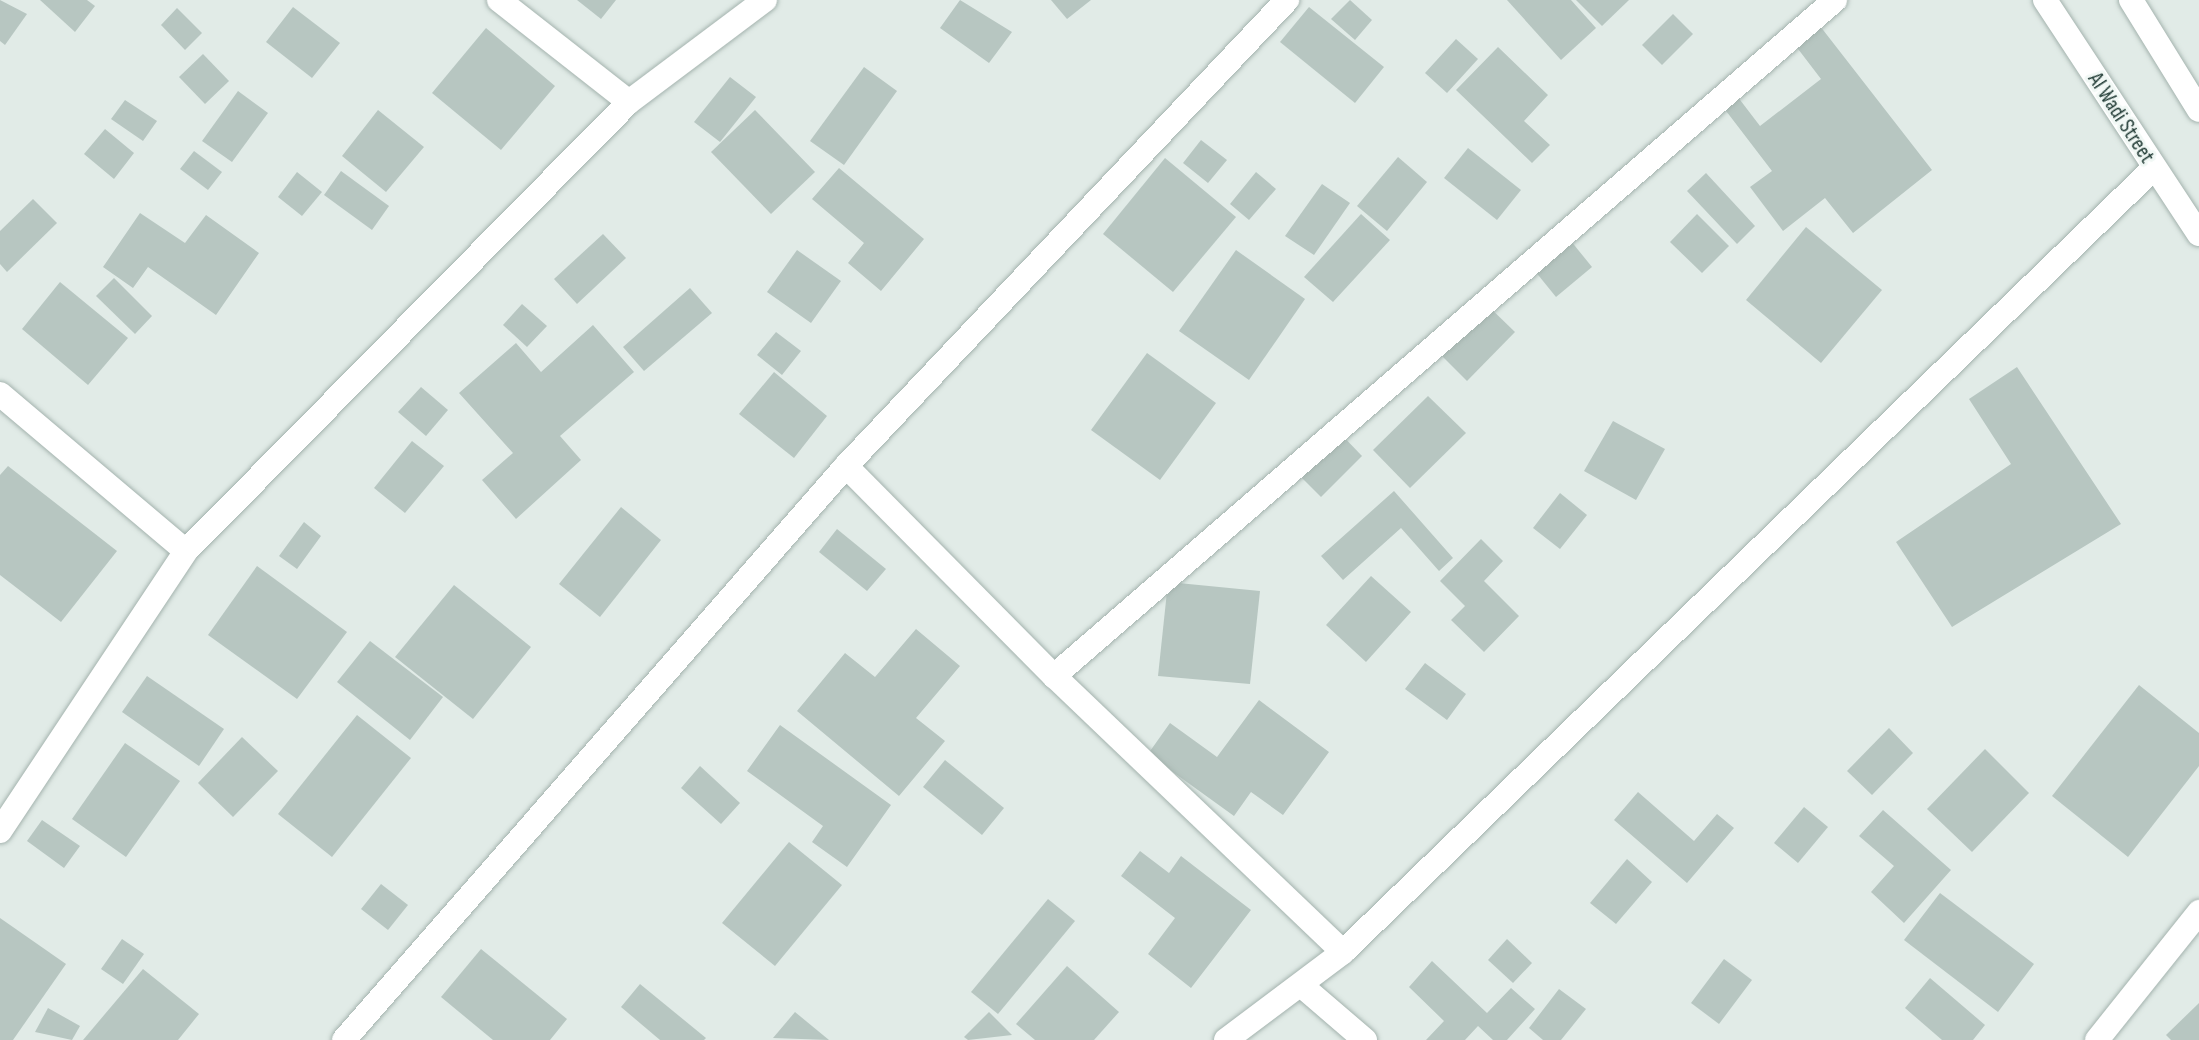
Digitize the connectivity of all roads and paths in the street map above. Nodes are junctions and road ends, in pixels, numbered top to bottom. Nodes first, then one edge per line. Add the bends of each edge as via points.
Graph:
1 (499, 0) edge
2 (765, 0) edge
3 (1287, 0) edge
4 (1835, 0) edge
5 (2045, 0) edge
6 (2131, 0) edge
7 (629, 102) junction
8 (2199, 110) edge
9 (2154, 168) junction
10 (2199, 234) edge
11 (0, 394) edge
12 (846, 466) junction
13 (186, 551) junction
14 (1054, 676) junction
15 (0, 831) edge
16 (2199, 912) edge
17 (1343, 952) junction
18 (1302, 986) junction
19 (344, 1040) edge
20 (1226, 1040) edge
21 (1365, 1040) edge
22 (2097, 1040) edge

1 - 7 street
2 - 7 street
3 - 12 street
4 - 14 street
5 - 9 street, Al Wadi Street
6 - 8 street
7 - 13 street
9 - 10 street, Al Wadi Street
9 - 17 street
11 - 13 street
12 - 14 street
12 - 19 street
13 - 15 street
14 - 17 street
16 - 22 street
17 - 18 street
18 - 20 street
18 - 21 street

